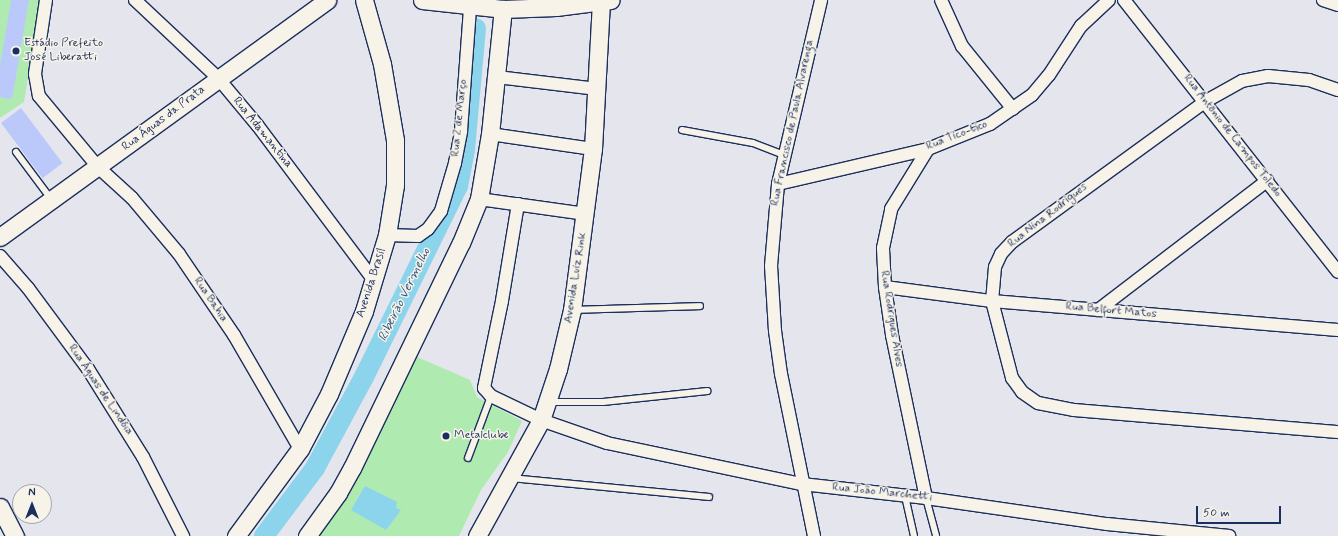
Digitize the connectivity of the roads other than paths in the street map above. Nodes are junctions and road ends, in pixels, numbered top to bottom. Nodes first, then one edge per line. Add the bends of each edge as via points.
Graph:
1 (46, 0) edge
2 (135, 0) edge
3 (327, 0) edge
4 (364, 0) edge
5 (422, 0) edge
6 (820, 0) edge
7 (941, 0) edge
8 (1109, 0) edge
9 (1124, 0) edge
10 (1323, 0) edge
11 (605, 1) edge
12 (1338, 5) edge
13 (470, 7) junction
14 (503, 9) junction
15 (497, 77) junction
16 (218, 78) junction
17 (597, 89) junction
18 (1334, 89) edge
19 (1338, 98) edge
20 (1206, 101) junction
21 (1013, 109) junction
22 (682, 130) dead end
23 (490, 134) junction
24 (593, 149) junction
25 (928, 149) junction
26 (16, 152) dead end
27 (784, 155) junction
28 (98, 167) junction
29 (1267, 181) junction
30 (778, 184) junction
31 (479, 199) junction
32 (52, 200) junction
33 (518, 204) junction
34 (586, 214) junction
35 (387, 235) junction
36 (0, 237) edge
37 (0, 256) edge
38 (1338, 272) edge
39 (374, 279) junction
40 (885, 287) junction
41 (992, 301) junction
42 (700, 306) dead end
43 (572, 310) junction
44 (1098, 310) junction
45 (1338, 330) edge
46 (707, 390) dead end
47 (491, 396) junction
48 (549, 402) junction
49 (542, 420) junction
50 (1338, 432) edge
51 (300, 449) junction
52 (468, 458) dead end
53 (511, 478) junction
54 (802, 484) junction
55 (906, 496) junction
56 (709, 497) dead end
57 (926, 498) junction
58 (0, 507) edge
59 (1108, 530) edge
60 (15, 536) edge
61 (183, 536) edge
62 (236, 536) edge
63 (308, 536) edge
64 (477, 536) edge
65 (814, 536) edge
66 (914, 536) edge
67 (936, 536) edge
68 (1229, 536) edge

1 - 28 street, Rua Bahia via 35,74 39,96
2 - 16 street, Rua Adamantina
3 - 16 main road, Rua Águas da Prata
4 - 35 main road, Avenida Brasil via 382,64 395,140 395,185
5 - 13 main road
6 - 27 street, Rua Francisco de Paula Alvarenga
7 - 21 street via 962,46
8 - 21 street, Rua Tico-tico via 1081,26 1049,75 1032,94
9 - 20 street, Rua Antônio de Campos Toledo
10 - 12 street
11 - 14 main road
11 - 17 main road, Avenida Luiz Rink
13 - 14 main road
13 - 35 street, Rua 2 de Março via 461,130 455,163 441,211 428,229 418,236
14 - 15 main road
15 - 17 street
15 - 23 main road
16 - 28 main road, Rua Águas da Prata
16 - 39 street, Rua Adamantina via 258,126
17 - 24 main road, Avenida Luiz Rink
18 - 19 street
18 - 20 street, Rua Nina Rodrigues via 1290,77 1268,76 1242,81
20 - 29 street, Rua Antônio de Campos Toledo
20 - 41 street, Rua Nina Rodrigues via 1012,242 1001,254 996,267
21 - 25 street, Rua Tico-tico via 990,124
22 - 27 lane via 753,143
23 - 24 street
23 - 31 main road
24 - 34 main road, Avenida Luiz Rink
25 - 30 street, Rua Tico-tico
25 - 40 street, Rua Rodrigues Alves via 891,210 883,248
26 - 32 lane
27 - 30 street, Rua Francisco de Paula Alvarenga
28 - 32 main road, Rua Águas da Prata
28 - 51 street, Rua Bahia via 115,181 152,222 207,294
29 - 38 street, Rua Antônio de Campos Toledo
29 - 44 street
30 - 54 street, Rua Francisco de Paula Alvarenga via 771,266 775,331
31 - 33 street
31 - 63 main road via 461,243 352,468
32 - 36 main road, Rua Águas da Prata
33 - 34 street
33 - 47 street via 502,301 484,382 484,390
34 - 43 main road, Avenida Luiz Rink
35 - 39 main road, Avenida Brasil
37 - 61 street, Rua Águas de Lindóia via 28,288 96,381 143,457
39 - 51 main road, Avenida Brasil via 364,311 330,394
40 - 41 street, Rua Belfort Matos
40 - 57 street, Rua Rodrigues Alves via 892,335
41 - 44 street, Rua Belfort Matos
41 - 50 street, Rua Nina Rodrigues via 1012,378 1022,392 1038,403 1074,410
42 - 43 lane
43 - 48 main road, Avenida Luiz Rink
44 - 45 street, Rua Belfort Matos
46 - 48 lane via 603,402
47 - 49 street, Rua João Marchetti
47 - 52 lane
48 - 49 main road, Avenida Luiz Rink
49 - 53 main road, Avenida Luiz Rink
49 - 54 street, Rua João Marchetti via 607,443
51 - 62 main road, Avenida Brasil
53 - 56 lane
53 - 64 main road, Avenida Luiz Rink
54 - 55 street, Rua João Marchetti
54 - 65 street, Rua Francisco de Paula Alvarenga
55 - 57 street, Rua João Marchetti
55 - 66 lane
57 - 59 street, Rua João Marchetti
57 - 67 lane
58 - 60 main road
59 - 68 street, Rua João Marchetti

